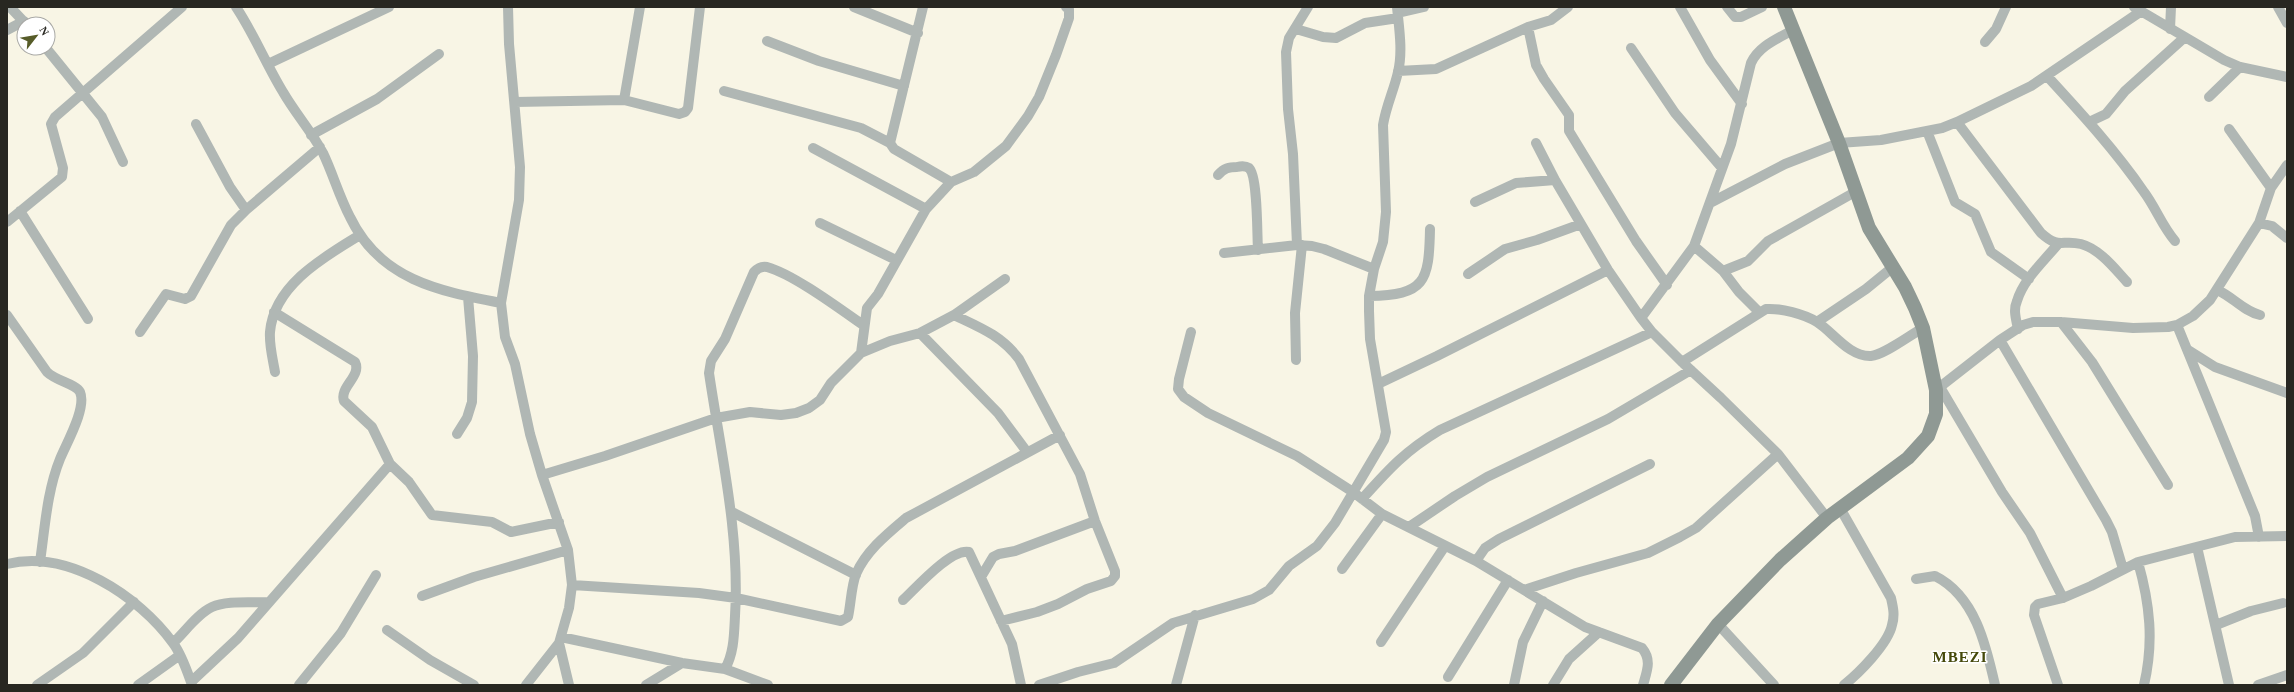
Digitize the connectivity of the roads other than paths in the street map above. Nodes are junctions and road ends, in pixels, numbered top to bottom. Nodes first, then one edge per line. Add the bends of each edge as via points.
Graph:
1 (10, 7) edge
2 (182, 7) edge
3 (236, 7) edge
4 (389, 7) edge
5 (508, 7) edge
6 (640, 7) edge
7 (700, 7) edge
8 (854, 7) edge
9 (923, 7) edge
10 (1308, 7) edge
11 (1424, 7) edge
12 (1568, 7) edge
13 (1680, 7) edge
14 (1727, 7) edge
15 (1762, 7) edge
16 (1784, 7) edge
17 (2006, 7) edge
18 (2171, 7) edge
19 (2278, 7) edge
20 (1069, 8) edge
21 (2137, 10) edge
22 (1398, 13) edge
23 (18, 16) edge
24 (2287, 23) edge
25 (1528, 27) junction
26 (1296, 29) junction
27 (2170, 29) junction
28 (1793, 30) junction
29 (918, 33) junction
30 (2184, 37) junction
31 (767, 41) dead end
32 (1985, 42) dead end
33 (1630, 48) dead end
34 (439, 54) dead end
35 (52, 56) edge
36 (268, 64) junction
37 (2240, 67) junction
38 (1398, 72) junction
39 (2047, 76) junction
40 (2287, 78) edge
41 (904, 86) junction
42 (724, 91) dead end
43 (82, 93) junction
44 (2209, 98) dead end
45 (624, 100) junction
46 (515, 102) junction
47 (1742, 104) junction
48 (1957, 122) junction
49 (2089, 122) junction
50 (196, 124) dead end
51 (2229, 129) dead end
52 (1927, 131) junction
53 (311, 135) junction
54 (890, 142) junction
55 (1536, 143) dead end
56 (1839, 143) junction
57 (320, 147) junction
58 (813, 148) dead end
59 (123, 162) dead end
60 (2287, 165) edge
61 (1722, 168) junction
62 (1218, 175) dead end
63 (1555, 180) junction
64 (951, 182) junction
65 (2271, 188) junction
66 (1856, 192) junction
67 (1475, 202) dead end
68 (1710, 203) junction
69 (926, 209) junction
70 (246, 210) junction
71 (20, 211) junction
72 (7, 222) edge
73 (820, 223) dead end
74 (2259, 223) junction
75 (1581, 224) junction
76 (1430, 229) dead end
77 (360, 235) junction
78 (2287, 238) edge
79 (2175, 241) dead end
80 (2058, 244) junction
81 (1299, 245) junction
82 (1694, 246) junction
83 (1258, 250) junction
84 (1224, 252) dead end
85 (896, 260) junction
86 (1893, 267) junction
87 (1374, 269) junction
88 (1608, 270) junction
89 (1723, 271) junction
90 (1468, 274) dead end
91 (2030, 278) junction
92 (1005, 279) dead end
93 (2127, 282) dead end
94 (1667, 285) junction
95 (2217, 290) junction
96 (1369, 296) junction
97 (468, 297) junction
98 (501, 303) junction
99 (274, 312) junction
100 (1759, 312) junction
101 (7, 315) edge
102 (954, 315) junction
103 (2260, 315) dead end
104 (1641, 318) junction
105 (88, 319) dead end
106 (1817, 322) junction
107 (2061, 322) junction
108 (863, 325) junction
109 (2177, 325) junction
110 (1923, 328) junction
111 (2018, 329) junction
112 (140, 332) dead end
113 (1191, 332) dead end
114 (1652, 332) junction
115 (920, 333) junction
116 (2000, 340) junction
117 (2188, 350) junction
118 (861, 353) junction
119 (1296, 360) dead end
120 (1682, 362) junction
121 (1691, 370) junction
122 (275, 372) dead end
123 (1378, 384) junction
124 (1938, 389) junction
125 (2287, 393) edge
126 (716, 418) junction
127 (457, 434) dead end
128 (1060, 434) junction
129 (1027, 452) junction
130 (1778, 454) junction
131 (390, 464) junction
132 (1650, 464) dead end
133 (542, 475) junction
134 (2168, 485) dead end
135 (1353, 492) junction
136 (1362, 499) junction
137 (1840, 508) junction
138 (732, 512) junction
139 (1382, 514) junction
140 (1827, 518) junction
141 (1095, 521) junction
142 (559, 522) junction
143 (1409, 527) junction
144 (2287, 536) edge
145 (2259, 538) junction
146 (1445, 546) junction
147 (2197, 547) junction
148 (568, 550) junction
149 (1476, 561) junction
150 (40, 562) junction
151 (2138, 562) junction
152 (7, 564) edge
153 (1342, 569) dead end
154 (2123, 569) junction
155 (856, 574) junction
156 (376, 575) dead end
157 (981, 577) junction
158 (1508, 580) junction
159 (1916, 580) dead end
160 (572, 585) junction
161 (1524, 590) junction
162 (422, 596) dead end
163 (736, 598) junction
164 (2063, 598) junction
165 (903, 600) dead end
166 (1543, 601) junction
167 (134, 602) junction
168 (268, 602) junction
169 (2283, 603) dead end
170 (1196, 615) junction
171 (1001, 621) junction
172 (1718, 624) junction
173 (2216, 625) junction
174 (387, 630) dead end
175 (1599, 632) junction
176 (560, 640) junction
177 (1380, 642) dead end
178 (173, 643) junction
179 (180, 655) junction
180 (682, 663) junction
181 (725, 670) junction
182 (2287, 675) edge
183 (1448, 677) dead end
184 (192, 684) edge
185 (37, 685) edge
186 (138, 685) edge
187 (300, 685) edge
188 (474, 685) edge
189 (526, 685) edge
190 (569, 685) edge
191 (646, 685) edge
192 (768, 685) edge
193 (1021, 685) edge
194 (1039, 685) edge
195 (1176, 685) edge
196 (1514, 685) edge
197 (1553, 685) edge
198 (1643, 685) edge
199 (1671, 685) edge
200 (1774, 685) edge
201 (1844, 685) edge
202 (1995, 685) edge
203 (2058, 685) edge
204 (2144, 685) edge
205 (2229, 685) edge
206 (2258, 685) edge

1 - 23 street
2 - 43 street
3 - 36 street
4 - 36 street
5 - 46 street
6 - 45 street
7 - 45 street via 688,108 685,112 679,114
8 - 29 street
9 - 29 street
10 - 26 street
11 - 22 street
12 - 25 street via 1550,20
13 - 47 street via 1710,60
14 - 15 street via 1735,17 1741,17
16 - 28 street
17 - 32 street via 1996,29
18 - 27 street
19 - 24 street
20 - 64 street via 1069,18 1056,55 1039,97 1028,116 1006,146 991,159 974,172
21 - 27 street
21 - 39 street
22 - 26 street via 1365,23 1336,38
22 - 38 street
25 - 38 street via 1436,69
25 - 94 street via 1536,65 1569,115 1569,131 1624,222
26 - 81 street via 1289,38 1286,52
27 - 30 street
28 - 47 street via 1754,55
28 - 56 street
29 - 41 street
30 - 37 street
30 - 49 street via 2125,91 2106,114
31 - 41 street via 819,61
33 - 61 street via 1675,112
34 - 53 street via 377,99
35 - 43 street
36 - 53 street via 282,91
37 - 40 street
37 - 44 street
38 - 87 street via 1383,125 1386,212 1383,242
39 - 48 street
39 - 49 street
41 - 54 street
42 - 54 street via 860,128
43 - 59 street via 102,117
43 - 71 street via 55,117 51,124 63,168 62,177
45 - 46 street
46 - 98 street via 520,167 519,200
47 - 61 street
48 - 52 street
48 - 80 street via 2041,233
49 - 79 street via 2145,193 2166,231
50 - 70 street via 230,187
51 - 65 street
52 - 56 street via 1881,140
52 - 91 street via 1955,202 1975,214 1991,252
53 - 57 street
54 - 64 street via 894,149
55 - 63 street
56 - 66 street
56 - 68 street via 1785,164
57 - 70 street
57 - 77 street via 350,218
58 - 69 street
60 - 65 street
61 - 68 street
62 - 83 street via 1228,167 1243,166 1249,168 1252,173 1257,203
63 - 67 street via 1516,183
63 - 75 street
64 - 69 street
65 - 74 street
66 - 86 street via 1868,228
66 - 89 street via 1768,241 1748,261
68 - 82 street
69 - 85 street
70 - 112 street via 231,225 191,296 185,299 166,294
71 - 72 street
71 - 105 street
73 - 85 street
74 - 78 street via 2272,226
74 - 95 street
75 - 88 street
75 - 90 street via 1505,249
76 - 96 street via 1428,267 1421,282 1410,291 1395,296
77 - 97 street via 370,249 395,271 432,287
77 - 99 street via 310,268 295,282
80 - 91 street
80 - 93 street via 2075,243 2089,247
81 - 83 street
81 - 87 street via 1324,249
81 - 119 street via 1295,313
82 - 89 street
82 - 94 street
83 - 84 street
85 - 108 street via 878,294 867,308
86 - 106 street
86 - 110 street via 1909,294
87 - 96 street
88 - 104 street
88 - 123 street
89 - 100 street
91 - 111 street via 2016,300
92 - 102 street
94 - 104 street
95 - 103 street
95 - 109 street via 2202,309
96 - 123 street via 1370,339
97 - 98 street
97 - 127 street via 472,402 467,418
98 - 133 street via 505,337
99 - 122 street via 270,333
99 - 131 street via 355,362 356,371 343,396 372,427
100 - 106 street via 1774,308
100 - 120 street
101 - 150 street via 53,379 76,387 81,393 79,413 53,478
102 - 115 street
102 - 128 street via 1008,344 1019,359
104 - 114 street
106 - 110 street via 1850,349 1862,355 1872,356
107 - 109 street via 2133,328
107 - 111 street via 2033,322
107 - 134 street via 2092,362
108 - 118 street via 864,343
108 - 126 street via 787,276 767,267 758,268 725,339 711,361 709,372
109 - 117 street
110 - 124 street
111 - 116 street
113 - 135 street via 1178,379 1178,389 1184,397 1208,413 1297,456
114 - 120 street
114 - 136 street via 1440,430 1396,461
115 - 118 street via 890,341
115 - 129 street via 998,413
116 - 124 street
116 - 154 street via 2106,520
117 - 125 street via 2215,367
117 - 145 street via 2255,516
118 - 126 street via 831,384 820,400 809,408 789,414 750,412
120 - 121 street
121 - 130 street
121 - 143 street via 1608,419 1487,477
123 - 135 street via 1386,432 1384,440
124 - 137 street via 1936,414 1928,436 1908,458
124 - 164 street via 2030,533
126 - 133 street
126 - 138 street
128 - 129 street
128 - 141 street via 1080,474
129 - 155 street via 906,518 871,551
130 - 140 street
130 - 161 street via 1696,528 1680,538 1648,553
131 - 142 street via 409,482 432,515 492,522 511,532
131 - 168 street
132 - 149 street via 1499,539 1485,548
133 - 142 street
135 - 136 street
135 - 170 street via 1335,523 1317,546 1289,566 1269,590 1253,599
136 - 139 street
137 - 140 street
137 - 201 street via 1891,598 1894,612 1892,626 1884,641 1868,662
138 - 155 street
138 - 163 street via 737,570
139 - 143 street
139 - 153 street
140 - 172 street via 1780,560
141 - 157 street via 1015,551 999,554 993,557
141 - 171 street via 1115,576 1044,609
142 - 148 street
143 - 146 street
144 - 145 street
145 - 147 street via 2235,537
146 - 149 street
146 - 177 street
147 - 151 street
147 - 173 street
148 - 160 street
148 - 162 street via 474,577
149 - 158 street
150 - 152 street
150 - 167 street via 73,570 106,583
151 - 154 street
151 - 204 street via 2147,593 2151,622 2151,646
154 - 164 street
155 - 163 street via 848,617 841,622
156 - 187 street via 341,633
157 - 165 street via 972,555 966,551 958,553 946,560
157 - 171 street
158 - 161 street
158 - 183 street
159 - 202 street via 1935,576 1961,597 1973,615 1986,647
160 - 163 street via 699,593
160 - 176 street
161 - 166 street
163 - 181 street via 734,644 731,660
164 - 203 street via 2038,604 2034,615
166 - 175 street via 1585,627
166 - 196 street via 1523,642
167 - 178 street
167 - 185 street via 83,653
168 - 178 street via 213,606
168 - 184 street via 238,638
169 - 173 street via 2251,611
170 - 194 street via 1172,622 1114,663 1083,670
170 - 195 street
171 - 193 street via 1016,657
172 - 199 street
172 - 200 street
173 - 205 street
174 - 188 street via 430,660
175 - 197 street via 1569,659
175 - 198 street via 1642,648 1647,653 1649,661
176 - 180 street
176 - 189 street
176 - 190 street
178 - 179 street
179 - 184 street
179 - 186 street
180 - 181 street
180 - 191 street
181 - 192 street
182 - 206 street

